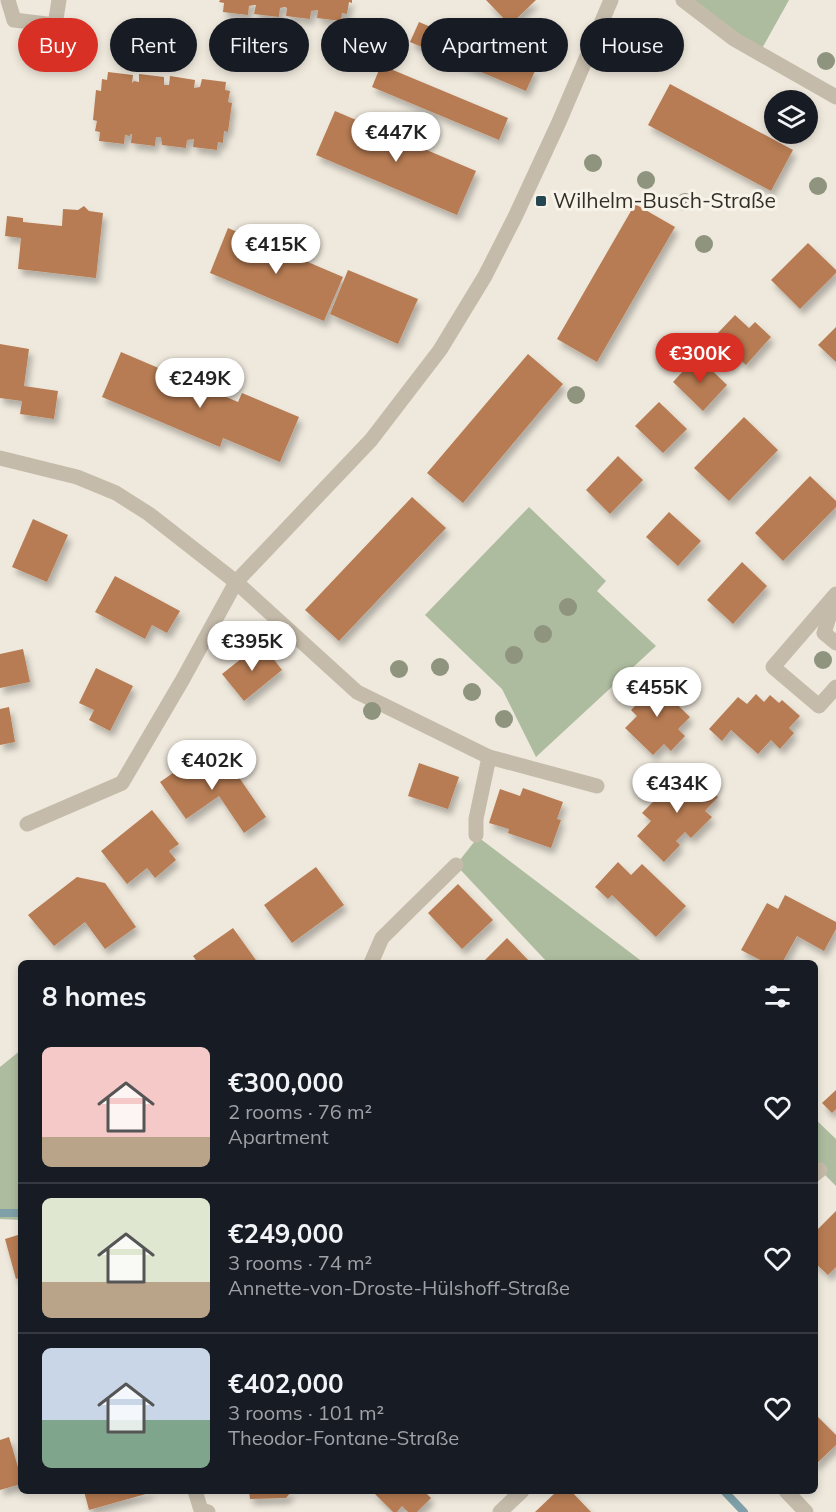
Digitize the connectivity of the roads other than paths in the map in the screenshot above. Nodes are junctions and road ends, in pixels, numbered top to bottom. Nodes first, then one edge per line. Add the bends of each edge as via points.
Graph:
1 (8, 0) edge
2 (60, 0) edge
3 (611, 0) edge
4 (683, 0) edge
5 (836, 97) edge
6 (0, 458) edge
7 (236, 582) junction
8 (836, 595) edge
9 (836, 643) edge
10 (836, 687) edge
11 (489, 757) junction
12 (597, 786) dead end
13 (27, 824) dead end
14 (476, 835) dead end
15 (456, 865) dead end
16 (372, 960) edge
17 (196, 1494) edge
18 (519, 1494) edge
19 (789, 1494) edge
20 (208, 1512) edge
21 (500, 1512) edge
22 (806, 1512) edge

1 - 2 street via 14,20 55,25
3 - 7 street via 540,165 466,310 371,440
4 - 5 street via 734,39
6 - 7 street via 77,477 116,493
7 - 11 street via 357,692
7 - 13 street via 122,783
8 - 9 street via 824,633
8 - 10 street via 773,667 819,706
11 - 12 street
11 - 14 street
15 - 16 street via 382,938
17 - 20 street via 201,1510
18 - 21 street
19 - 22 street

